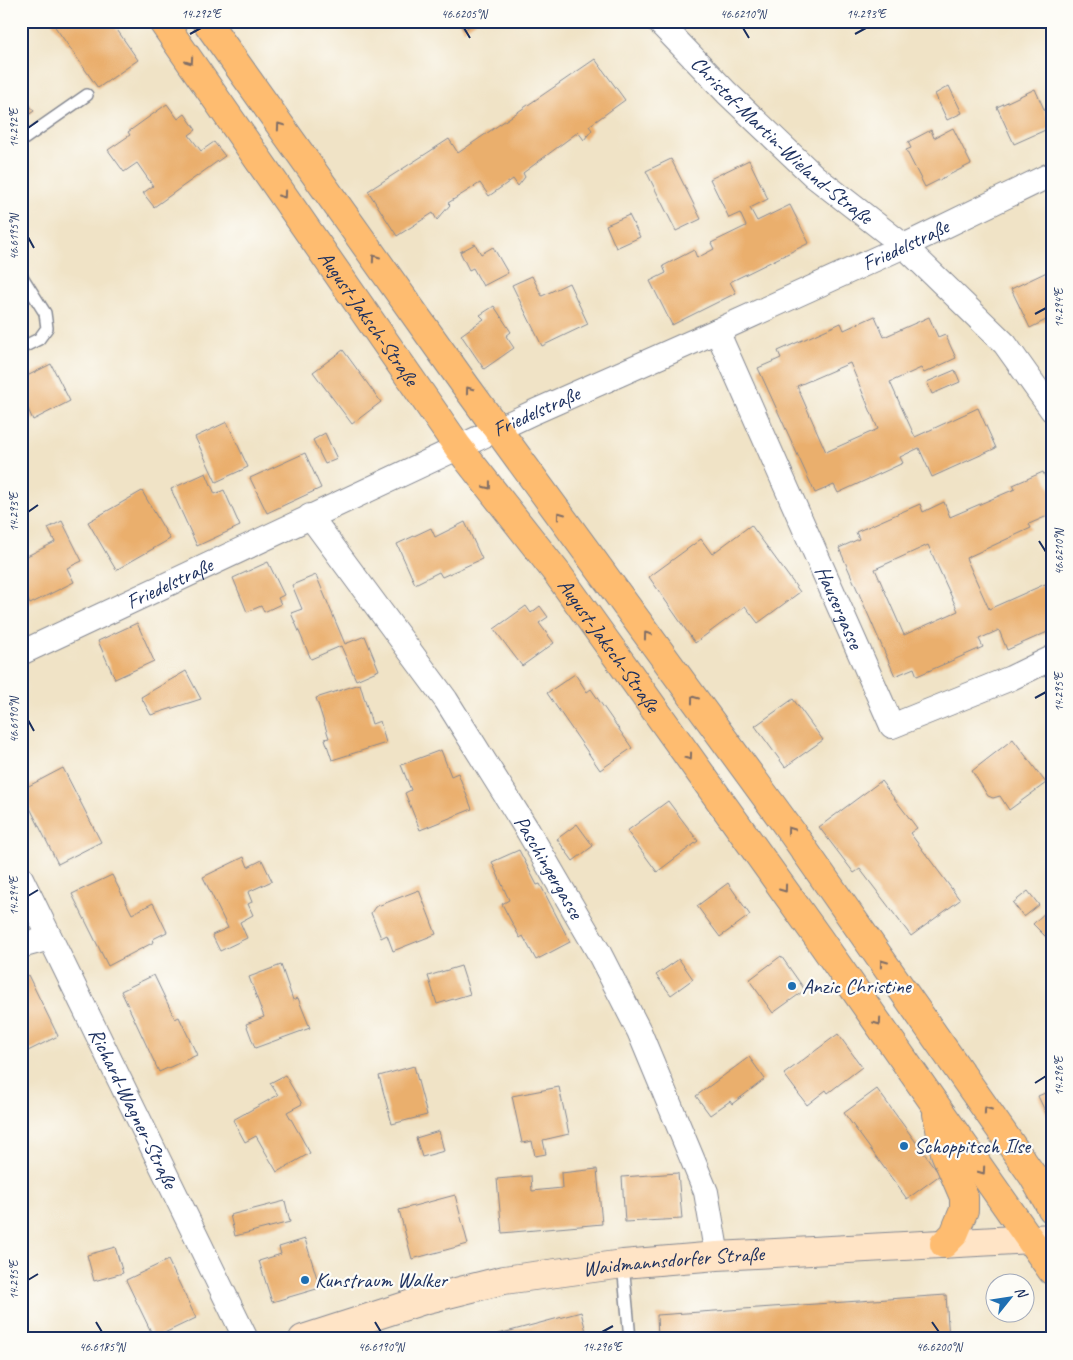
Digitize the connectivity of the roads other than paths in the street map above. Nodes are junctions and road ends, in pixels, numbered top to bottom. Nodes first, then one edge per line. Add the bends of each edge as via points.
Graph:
1 (162, 21) edge
2 (206, 21) edge
3 (658, 21) edge
4 (87, 95) dead end
5 (21, 141) edge
6 (1052, 174) edge
7 (904, 246) junction
8 (21, 275) edge
9 (717, 331) junction
10 (21, 348) edge
11 (1052, 410) edge
12 (498, 430) junction
13 (458, 447) junction
14 (310, 516) junction
15 (21, 652) edge
16 (1052, 658) edge
17 (21, 878) edge
18 (50, 938) junction
19 (21, 946) edge
20 (934, 1103) junction
21 (1052, 1210) edge
22 (1041, 1239) edge
23 (944, 1244) junction
24 (717, 1256) junction
25 (623, 1264) junction
26 (1052, 1271) edge
27 (246, 1339) edge
28 (303, 1339) edge
29 (630, 1339) edge

1 -> 13 main road, August-Jaksch-Straße
12 -> 2 main road, August-Jaksch-Straße
3 - 7 street, Christof-Martin-Wieland-Straße via 814,176
4 - 5 lane
6 - 7 street, Friedelstraße
7 - 9 street, Friedelstraße
7 - 11 street, Christof-Martin-Wieland-Straße via 1005,344
8 - 10 lane via 45,313 47,328 39,340
9 - 12 street, Friedelstraße
9 - 16 street, Hausergasse via 892,726
12 - 13 street, Friedelstraße
21 -> 12 main road, August-Jaksch-Straße via 1033,1176 793,834
13 - 14 street, Friedelstraße
13 -> 20 main road, August-Jaksch-Straße via 557,574
14 - 15 street, Friedelstraße
14 - 24 street, Paschingergasse via 446,700 598,951 639,1032 706,1192
17 - 18 street, Richard-Wagner-Straße
18 - 19 street
18 - 27 street, Richard-Wagner-Straße
20 -> 22 main road, August-Jaksch-Straße
20 - 23 main road via 945,1153 964,1197 964,1210 954,1234
22 - 23 street, Waidmannsdorfer Straße
22 - 26 main road, August-Jaksch-Straße
23 - 24 street, Waidmannsdorfer Straße
24 - 25 street, Waidmannsdorfer Straße
25 - 28 street, Waidmannsdorfer Straße via 504,1280 424,1300
25 - 29 lane

